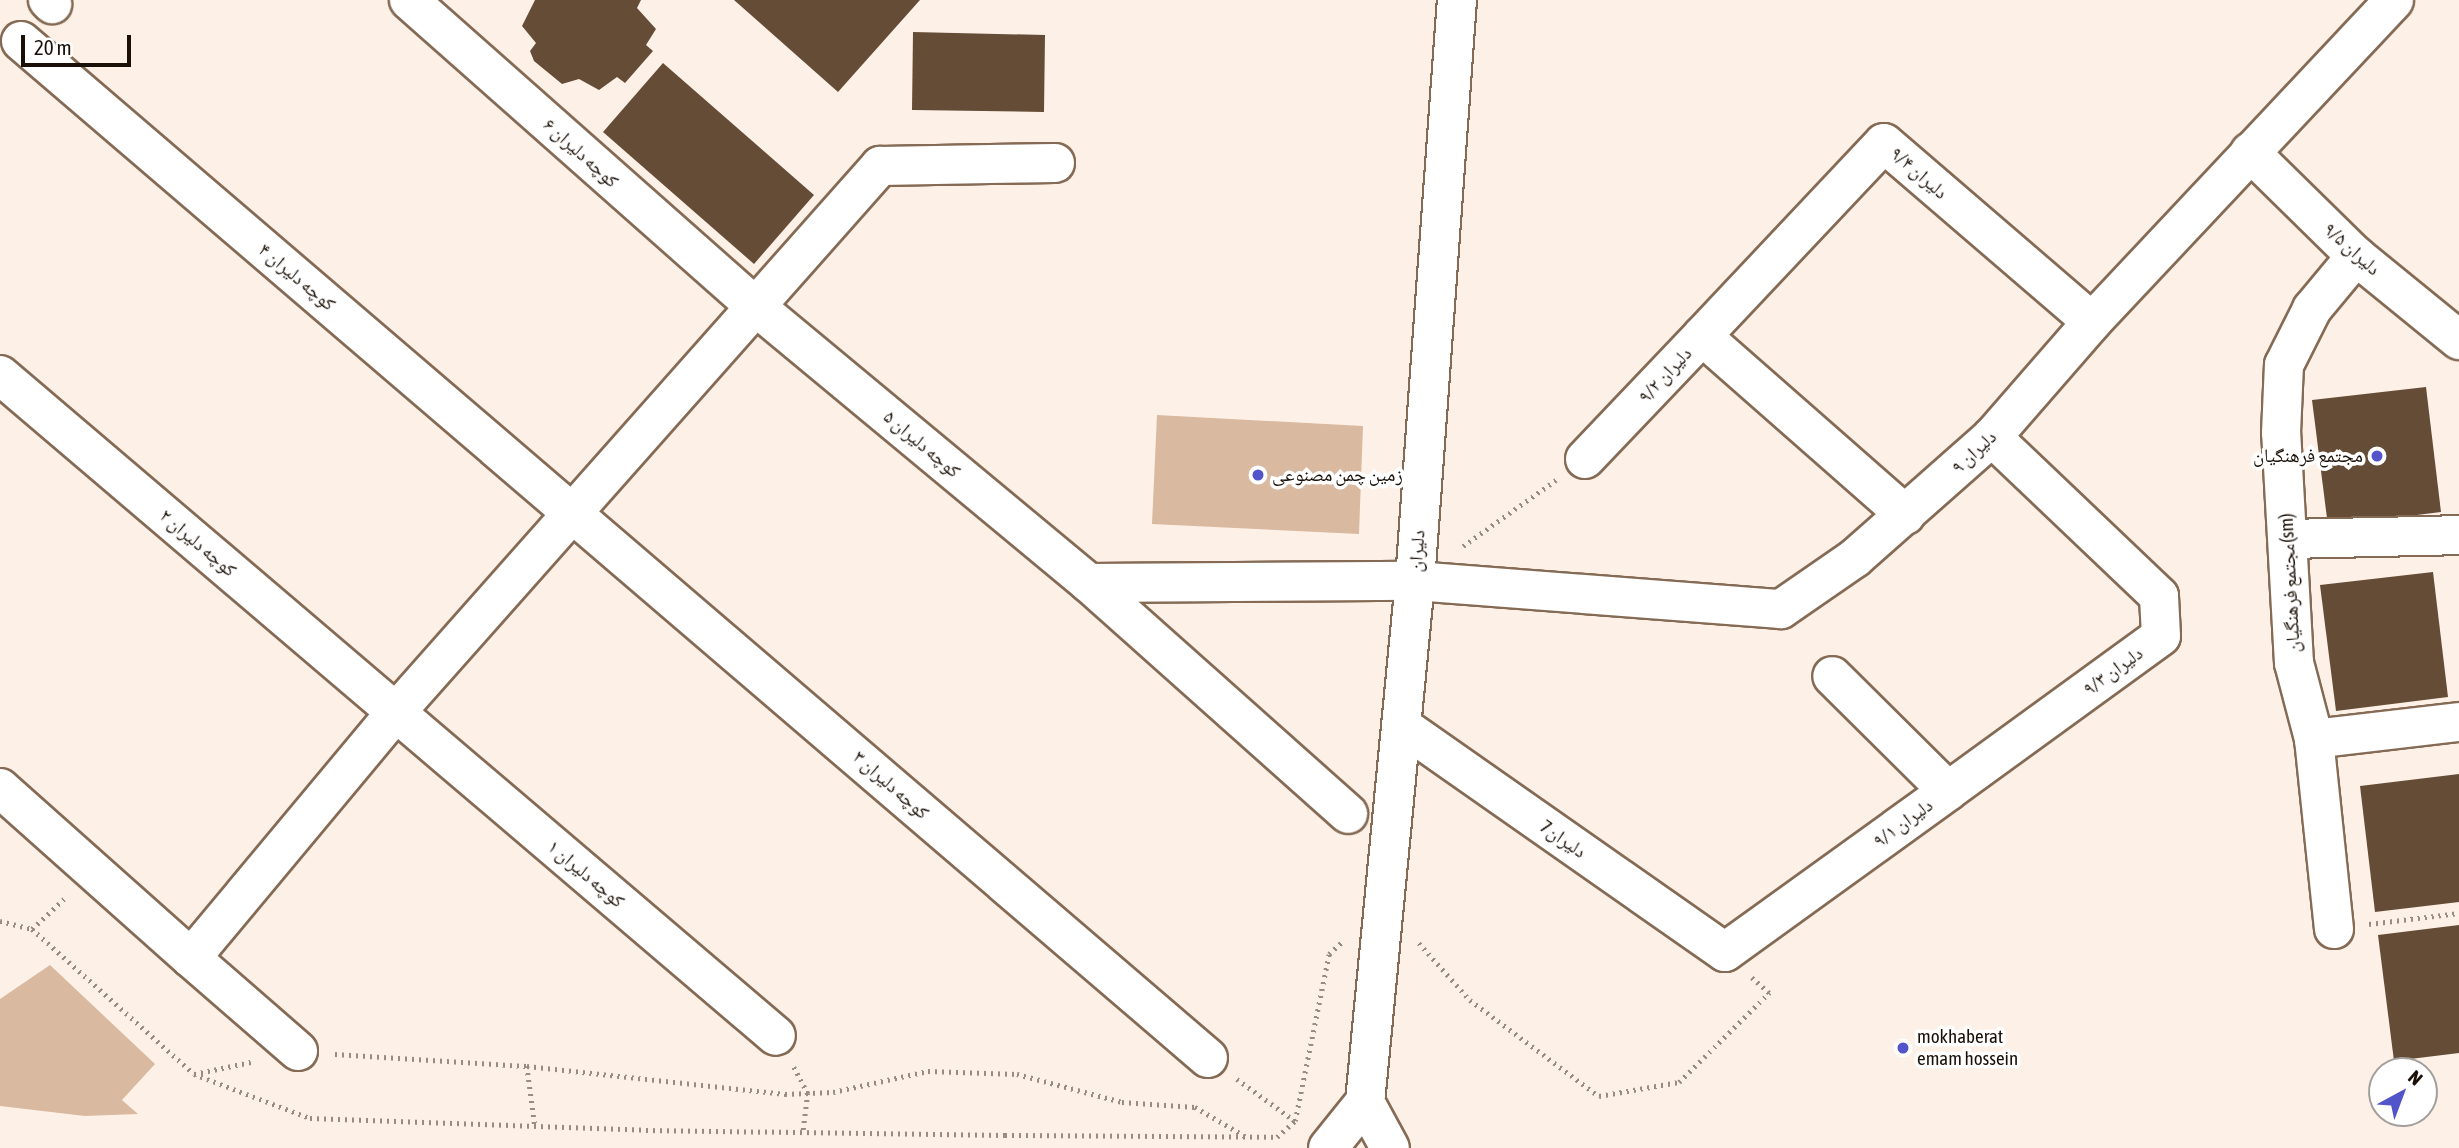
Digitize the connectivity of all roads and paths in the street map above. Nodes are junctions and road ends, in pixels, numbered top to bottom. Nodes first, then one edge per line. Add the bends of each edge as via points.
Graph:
1 (409, 0) edge
2 (1457, 0) edge
3 (2394, 0) edge
4 (21, 41) dead end
5 (2250, 152) junction
6 (1055, 163) dead end
7 (2356, 256) junction
8 (754, 305) junction
9 (2092, 323) junction
10 (1702, 336) junction
11 (2459, 340) edge
12 (0, 374) edge
13 (1992, 437) junction
14 (1585, 459) joint
15 (574, 512) junction
16 (1906, 514) junction
17 (2459, 535) edge
18 (2288, 539) junction
19 (1415, 581) junction
20 (1089, 583) junction
21 (1832, 676) dead end
22 (396, 712) junction
23 (2459, 722) edge
24 (1402, 726) junction
25 (2314, 739) junction
26 (0, 788) edge
27 (1948, 791) junction
28 (1348, 814) dead end
29 (93, 870) junction
30 (1384, 905) junction
31 (2459, 913) edge
32 (0, 921) edge
33 (32, 929) junction
34 (2334, 929) joint
35 (1725, 952) junction
36 (191, 958) junction
37 (776, 1036) joint
38 (298, 1051) junction
39 (1208, 1058) joint
40 (527, 1066) junction
41 (194, 1074) junction
42 (808, 1093) junction
43 (1365, 1102) junction
44 (1295, 1121) junction
45 (535, 1126) junction
46 (803, 1132) junction
47 (1246, 1137) junction
48 (1330, 1146) edge
49 (1390, 1148) edge

1 - 8 street, کوچه دلیران ۶
2 - 19 street, دلیران
3 - 5 street, دلیران ۹
4 - 15 street, کوچه دلیران ۴
5 - 7 street, دلیران ۹/۵
5 - 9 street, دلیران ۹
6 - 8 street via 880,166
7 - 11 street, دلیران ۹/۵
7 - 18 street, مجتمع فرهنگیان(sm) via 2312,309 2284,365 2281,433
8 - 15 street
8 - 20 street, کوچه دلیران ۵
9 - 10 street, دلیران ۹/۴ via 1884,143
9 - 13 street, دلیران ۹
10 - 14 street, دلیران ۹/۲
10 - 16 street, دلیران ۹/۲
12 - 22 street, کوچه دلیران ۲
13 - 16 street, دلیران ۹
13 - 27 street, دلیران ۹/۳ via 2159,596 2161,636
14 - 19 path
15 - 22 street
15 - 39 street, کوچه دلیران ۳
16 - 19 street, دلیران ۹ via 1855,558 1781,609
17 - 18 street
18 - 25 street, مجتمع فرهنگیان(sm) via 2294,663
19 - 20 street
19 - 24 street, دلیران
20 - 28 street, کوچه دلیران ۵
21 - 27 street, دلیران ۹/۱
22 - 36 street
22 - 37 street, کوچه دلیران ۱
23 - 25 street
24 - 30 street, دلیران
24 - 35 street, دلیران7
25 - 34 street, مجتمع فرهنگیان(sm)
26 - 29 street
27 - 35 street, دلیران ۹/۱
29 - 33 path
29 - 36 street
30 - 35 path via 1470,1000 1599,1096 1679,1082 1769,993
30 - 43 street, دلیران
30 - 44 path via 1329,954
31 - 34 path
32 - 33 path
33 - 41 path
36 - 38 street
37 - 42 path
38 - 40 path
38 - 41 path
39 - 44 path
40 - 42 path
40 - 45 path
41 - 45 path via 310,1118
42 - 46 path
42 - 47 path via 928,1071 1017,1074 1122,1102 1195,1107
43 - 48 street
43 - 49 street
44 - 47 path via 1277,1137
44 - 48 path
45 - 46 path
46 - 47 path

